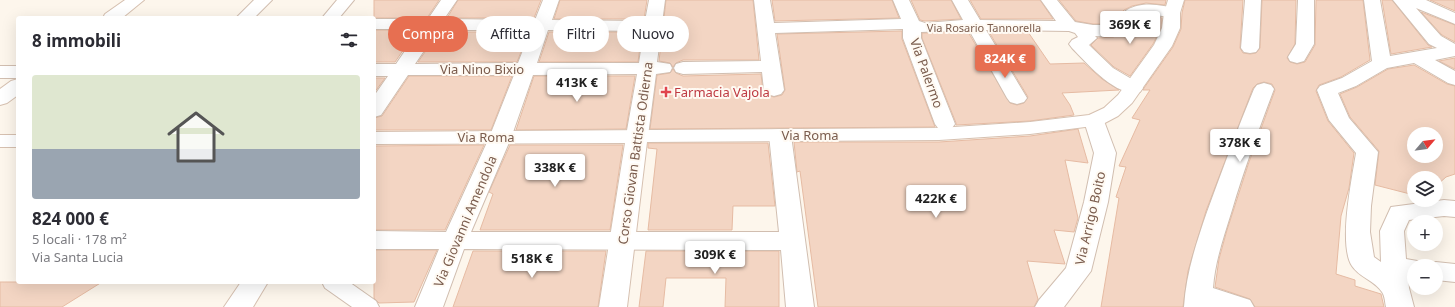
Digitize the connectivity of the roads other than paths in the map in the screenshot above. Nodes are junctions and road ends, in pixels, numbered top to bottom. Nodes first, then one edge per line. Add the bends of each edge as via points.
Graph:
1 (136, 0) edge
2 (264, 0) edge
3 (346, 0) edge
4 (449, 0) edge
5 (551, 0) edge
6 (657, 0) edge
7 (762, 0) edge
8 (901, 0) edge
9 (960, 0) edge
10 (1049, 0) edge
11 (1253, 0) edge
12 (1306, 0) edge
13 (1372, 0) edge
14 (1401, 0) edge
15 (1413, 0) edge
16 (1174, 6) edge
17 (114, 16) edge
18 (246, 16) edge
19 (332, 16) edge
20 (437, 16) edge
21 (545, 16) edge
22 (655, 16) edge
23 (1455, 18) edge
24 (376, 24) edge
25 (388, 24) edge
26 (912, 24) junction
27 (974, 25) junction
28 (545, 26) edge
29 (617, 26) edge
30 (766, 28) junction
31 (1076, 28) junction
32 (1250, 48) dead end
33 (1455, 51) edge
34 (414, 52) edge
35 (532, 52) edge
36 (654, 52) edge
37 (1297, 57) dead end
38 (1418, 58) junction
39 (1382, 63) junction
40 (771, 66) junction
41 (526, 68) junction
42 (655, 68) junction
43 (683, 68) dead end
44 (376, 70) edge
45 (402, 70) junction
46 (0, 72) edge
47 (16, 72) edge
48 (1455, 79) edge
49 (16, 87) edge
50 (1133, 88) junction
51 (1264, 89) dead end
52 (774, 90) dead end
53 (1017, 98) dead end
54 (0, 99) edge
55 (376, 108) edge
56 (1094, 121) junction
57 (945, 124) dead end
58 (780, 135) junction
59 (637, 136) junction
60 (376, 138) edge
61 (500, 138) junction
62 (0, 141) edge
63 (16, 141) edge
64 (1451, 205) edge
65 (376, 240) edge
66 (455, 240) junction
67 (622, 240) junction
68 (793, 241) junction
69 (1443, 272) edge
70 (1455, 273) edge
71 (1401, 283) edge
72 (254, 284) edge
73 (336, 284) edge
74 (1198, 300) edge
75 (238, 307) edge
76 (368, 307) edge
77 (429, 307) edge
78 (613, 307) edge
79 (800, 307) edge
80 (1049, 307) edge
81 (1240, 307) edge

1 - 17 street
2 - 18 street
3 - 19 street
4 - 20 street
5 - 21 street, Via Giovanni Amendola
6 - 22 street, Corso Giovan Battista Odierna
7 - 30 street
8 - 26 street, Via Palermo
9 - 27 street
10 - 31 street
11 - 32 street
12 - 37 street via 1305,44
13 - 39 street
14 - 33 street via 1435,40
15 - 23 street
16 - 31 street, Via Rosario Tannorella via 1134,13 1114,30
16 - 50 street, Via Roma via 1171,28 1163,46
24 - 25 street
26 - 27 street, Via Rosario Tannorella via 924,28
26 - 30 street, Via Rosario Tannorella
26 - 57 street, Via Palermo via 912,38
27 - 31 street, Via Rosario Tannorella
27 - 53 street
28 - 29 street
30 - 40 street
31 - 50 street via 1088,38 1078,44 1106,72
33 - 38 street
34 - 45 street
35 - 41 street, Via Giovanni Amendola
36 - 42 street, Corso Giovan Battista Odierna
38 - 39 street
38 - 48 street
39 - 71 street via 1349,82 1327,90 1339,120 1367,152 1359,206 1358,232 1362,261
40 - 43 street
40 - 52 street
41 - 42 street, Via Nino Bixio
41 - 45 street, Via Nino Bixio
41 - 61 street, Via Giovanni Amendola
42 - 59 street, Corso Giovan Battista Odierna
44 - 45 street, Via Nino Bixio
45 - 55 street
46 - 47 street
49 - 54 street
50 - 56 street, Via Roma via 1111,112
51 - 74 street via 1207,246
56 - 58 street, Via Roma via 939,134
56 - 80 street, Via Arrigo Boito via 1105,153 1096,202 1078,271
58 - 59 street, Via Roma
58 - 68 street
59 - 61 street, Via Roma
59 - 67 street, Corso Giovan Battista Odierna
60 - 61 street, Via Roma
61 - 66 street, Via Giovanni Amendola
62 - 63 street
64 - 71 street via 1400,213 1392,231
65 - 66 street
66 - 67 street
66 - 77 street, Via Giovanni Amendola
67 - 68 street
67 - 78 street, Corso Giovan Battista Odierna
68 - 79 street
69 - 70 street
72 - 75 street
73 - 76 street
74 - 81 street

